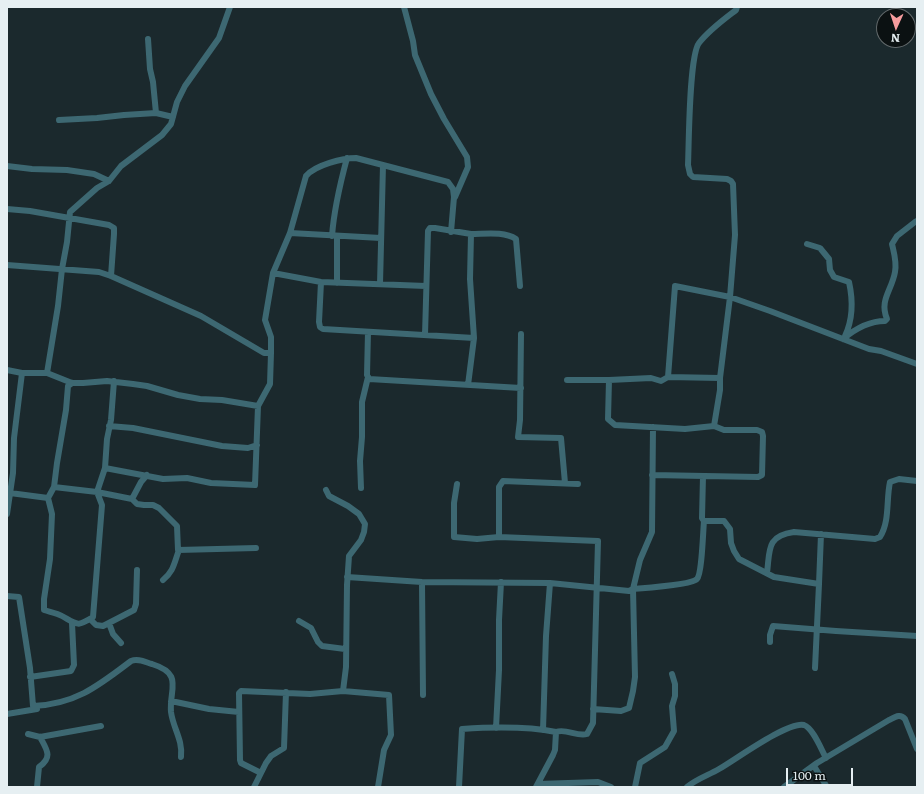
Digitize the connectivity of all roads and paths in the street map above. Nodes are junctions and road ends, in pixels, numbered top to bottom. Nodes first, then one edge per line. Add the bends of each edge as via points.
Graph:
1 (230, 7) edge
2 (404, 7) edge
3 (737, 7) edge
4 (148, 39) dead end
5 (156, 113) junction
6 (173, 117) junction
7 (59, 120) dead end
8 (347, 158) junction
9 (383, 165) junction
10 (7, 166) edge
11 (109, 181) junction
12 (454, 197) junction
13 (7, 210) edge
14 (69, 218) junction
15 (917, 221) edge
16 (451, 232) junction
17 (290, 233) junction
18 (471, 234) junction
19 (334, 236) junction
20 (381, 238) junction
21 (807, 244) dead end
22 (7, 265) edge
23 (62, 269) junction
24 (273, 274) junction
25 (111, 276) junction
26 (321, 282) junction
27 (337, 283) junction
28 (380, 284) junction
29 (426, 286) junction
30 (520, 286) dead end
31 (730, 297) junction
32 (368, 332) junction
33 (522, 334) dead end
34 (425, 335) junction
35 (474, 338) junction
36 (843, 339) junction
37 (271, 353) junction
38 (917, 364) edge
39 (7, 370) edge
40 (22, 373) junction
41 (47, 373) junction
42 (368, 377) junction
43 (668, 377) junction
44 (720, 378) junction
45 (567, 380) dead end
46 (608, 380) junction
47 (114, 381) junction
48 (72, 383) junction
49 (468, 385) junction
50 (521, 388) junction
51 (258, 406) junction
52 (109, 426) junction
53 (714, 426) junction
54 (653, 427) junction
55 (257, 445) junction
56 (105, 468) junction
57 (147, 475) junction
58 (652, 475) junction
59 (703, 476) junction
60 (917, 481) edge
61 (565, 482) junction
62 (457, 484) dead end
63 (578, 484) dead end
64 (54, 487) junction
65 (360, 488) dead end
66 (326, 490) dead end
67 (97, 492) junction
68 (10, 493) junction
69 (48, 498) junction
70 (132, 500) junction
71 (7, 514) edge
72 (704, 521) junction
73 (822, 534) junction
74 (499, 537) junction
75 (256, 548) dead end
76 (179, 550) junction
77 (137, 570) dead end
78 (767, 573) junction
79 (347, 577) junction
80 (163, 580) dead end
81 (422, 582) junction
82 (501, 582) junction
83 (550, 583) junction
84 (819, 584) junction
85 (597, 587) junction
86 (633, 589) junction
87 (7, 596) edge
88 (90, 619) junction
89 (299, 621) dead end
90 (72, 623) junction
91 (109, 623) junction
92 (816, 630) junction
93 (917, 636) edge
94 (770, 642) dead end
95 (121, 643) dead end
96 (345, 649) junction
97 (815, 668) dead end
98 (672, 674) dead end
99 (30, 677) junction
100 (286, 692) junction
101 (343, 692) junction
102 (423, 695) dead end
103 (171, 701) junction
104 (44, 709) dead end
105 (593, 709) junction
106 (239, 712) junction
107 (7, 714) edge
108 (101, 726) dead end
109 (496, 728) junction
110 (543, 730) junction
111 (556, 732) junction
112 (28, 734) dead end
113 (40, 737) junction
114 (917, 749) edge
115 (182, 757) dead end
116 (826, 758) junction
117 (814, 766) junction
118 (261, 773) junction
119 (537, 786) edge
120 (37, 787) edge
121 (254, 787) edge
122 (378, 787) edge
123 (459, 787) edge
124 (612, 787) edge
125 (635, 787) edge
126 (687, 787) edge
127 (784, 787) edge
128 (827, 787) edge

1 - 6 street via 219,38 185,86
2 - 12 street via 416,55 431,94 467,157 468,167
3 - 31 street via 698,44 692,80 688,165 690,174 694,177 727,179 733,184 735,235
4 - 5 street
5 - 6 street
5 - 7 street
6 - 11 street via 162,135 121,166
8 - 9 street
8 - 17 street via 309,172
8 - 19 street via 337,196
9 - 12 street via 448,182 453,189
9 - 20 street
10 - 11 street via 32,170 68,170 94,174
11 - 14 street via 70,212
12 - 16 street
13 - 14 street
14 - 23 street
14 - 25 street via 114,228
15 - 36 street via 897,236 892,244 896,258 895,271 883,306 887,319 854,330
16 - 18 street
16 - 29 street via 430,228 428,231
17 - 19 street
17 - 24 street
18 - 30 street via 511,236 516,239
18 - 35 street via 470,279
19 - 20 street
19 - 27 street
20 - 28 street
21 - 36 street via 820,248 829,259 834,277 849,282 852,311 849,327
22 - 23 street
23 - 25 street via 99,272
23 - 41 street
24 - 26 street
24 - 37 street via 265,320 271,336
25 - 37 street via 201,316 264,353
26 - 27 street
26 - 32 street via 320,327
27 - 28 street
28 - 29 street
29 - 34 street
31 - 36 street
31 - 43 street via 675,286
31 - 44 street
32 - 34 street
32 - 42 street
33 - 50 street
34 - 35 street
35 - 49 street
36 - 38 street
37 - 51 street via 270,384
39 - 40 street
40 - 41 street
40 - 68 street
41 - 48 street
42 - 49 street
42 - 65 street via 362,402
43 - 44 street
43 - 46 street via 661,381 651,378
44 - 53 street
45 - 46 street
46 - 54 street via 608,419 615,426
47 - 48 street
47 - 51 street via 200,399
47 - 52 street
48 - 64 street via 68,386
49 - 50 street
50 - 61 street via 518,437 561,438
51 - 55 street
52 - 55 street via 133,428 222,446 248,448
52 - 56 street
53 - 54 street via 685,429
53 - 59 street via 724,430 762,432 762,475
54 - 58 street
55 - 57 street via 256,485 211,483 187,478 163,479
56 - 57 street
56 - 67 street
57 - 70 street
58 - 59 street
58 - 86 street via 652,532 640,560
59 - 72 street
60 - 73 street via 899,479 890,482 887,516 880,537 875,539
61 - 63 street
61 - 74 street via 503,481 499,487
62 - 74 street via 454,537
64 - 67 street
64 - 69 street
66 - 79 street via 329,496 359,514 365,524 361,540 349,556
67 - 70 street
67 - 88 street via 102,505 94,617
68 - 69 street
68 - 71 street
69 - 90 street via 52,514 44,610
70 - 76 street via 137,504 153,505 169,517 177,526
72 - 78 street via 724,521 730,529 731,543 739,559
72 - 86 street via 701,568 696,580
73 - 78 street via 794,532 782,534 774,539 770,548
73 - 84 street
74 - 85 street via 598,541
75 - 76 street
76 - 80 street via 170,575
77 - 91 street via 134,610
78 - 84 street via 774,577
79 - 81 street
79 - 96 street
81 - 82 street
81 - 102 street
82 - 83 street
82 - 109 street
83 - 85 street
83 - 110 street
84 - 92 street
85 - 86 street via 629,591
85 - 105 street
86 - 105 street via 635,678 629,708 621,711
87 - 99 street via 19,597
88 - 90 street via 82,623
88 - 91 street via 96,625 103,626
89 - 96 street via 311,628 322,646
90 - 99 street via 74,665 71,671
91 - 95 street via 113,634
92 - 93 street
92 - 94 street via 773,626
92 - 97 street
96 - 101 street
98 - 125 street via 675,684 672,706 674,732 664,747 640,763
99 - 103 street via 33,706 50,705 78,697 136,659 164,667 170,674 174,685
100 - 101 street
100 - 106 street via 241,691
100 - 118 street via 284,748 271,756
101 - 122 street via 389,695 391,735 384,750
103 - 106 street
103 - 115 street via 171,713 182,748
104 - 107 street
105 - 111 street via 593,723 588,734 583,736 563,731
106 - 118 street via 241,763
108 - 113 street
109 - 110 street
109 - 123 street via 462,729
110 - 111 street
111 - 119 street via 555,750
112 - 113 street
113 - 120 street via 47,750 47,758 38,767
114 - 116 street via 905,719 898,715
116 - 117 street
116 - 126 street via 811,730 801,725 768,738
117 - 127 street
117 - 128 street
118 - 121 street
119 - 124 street via 598,782

